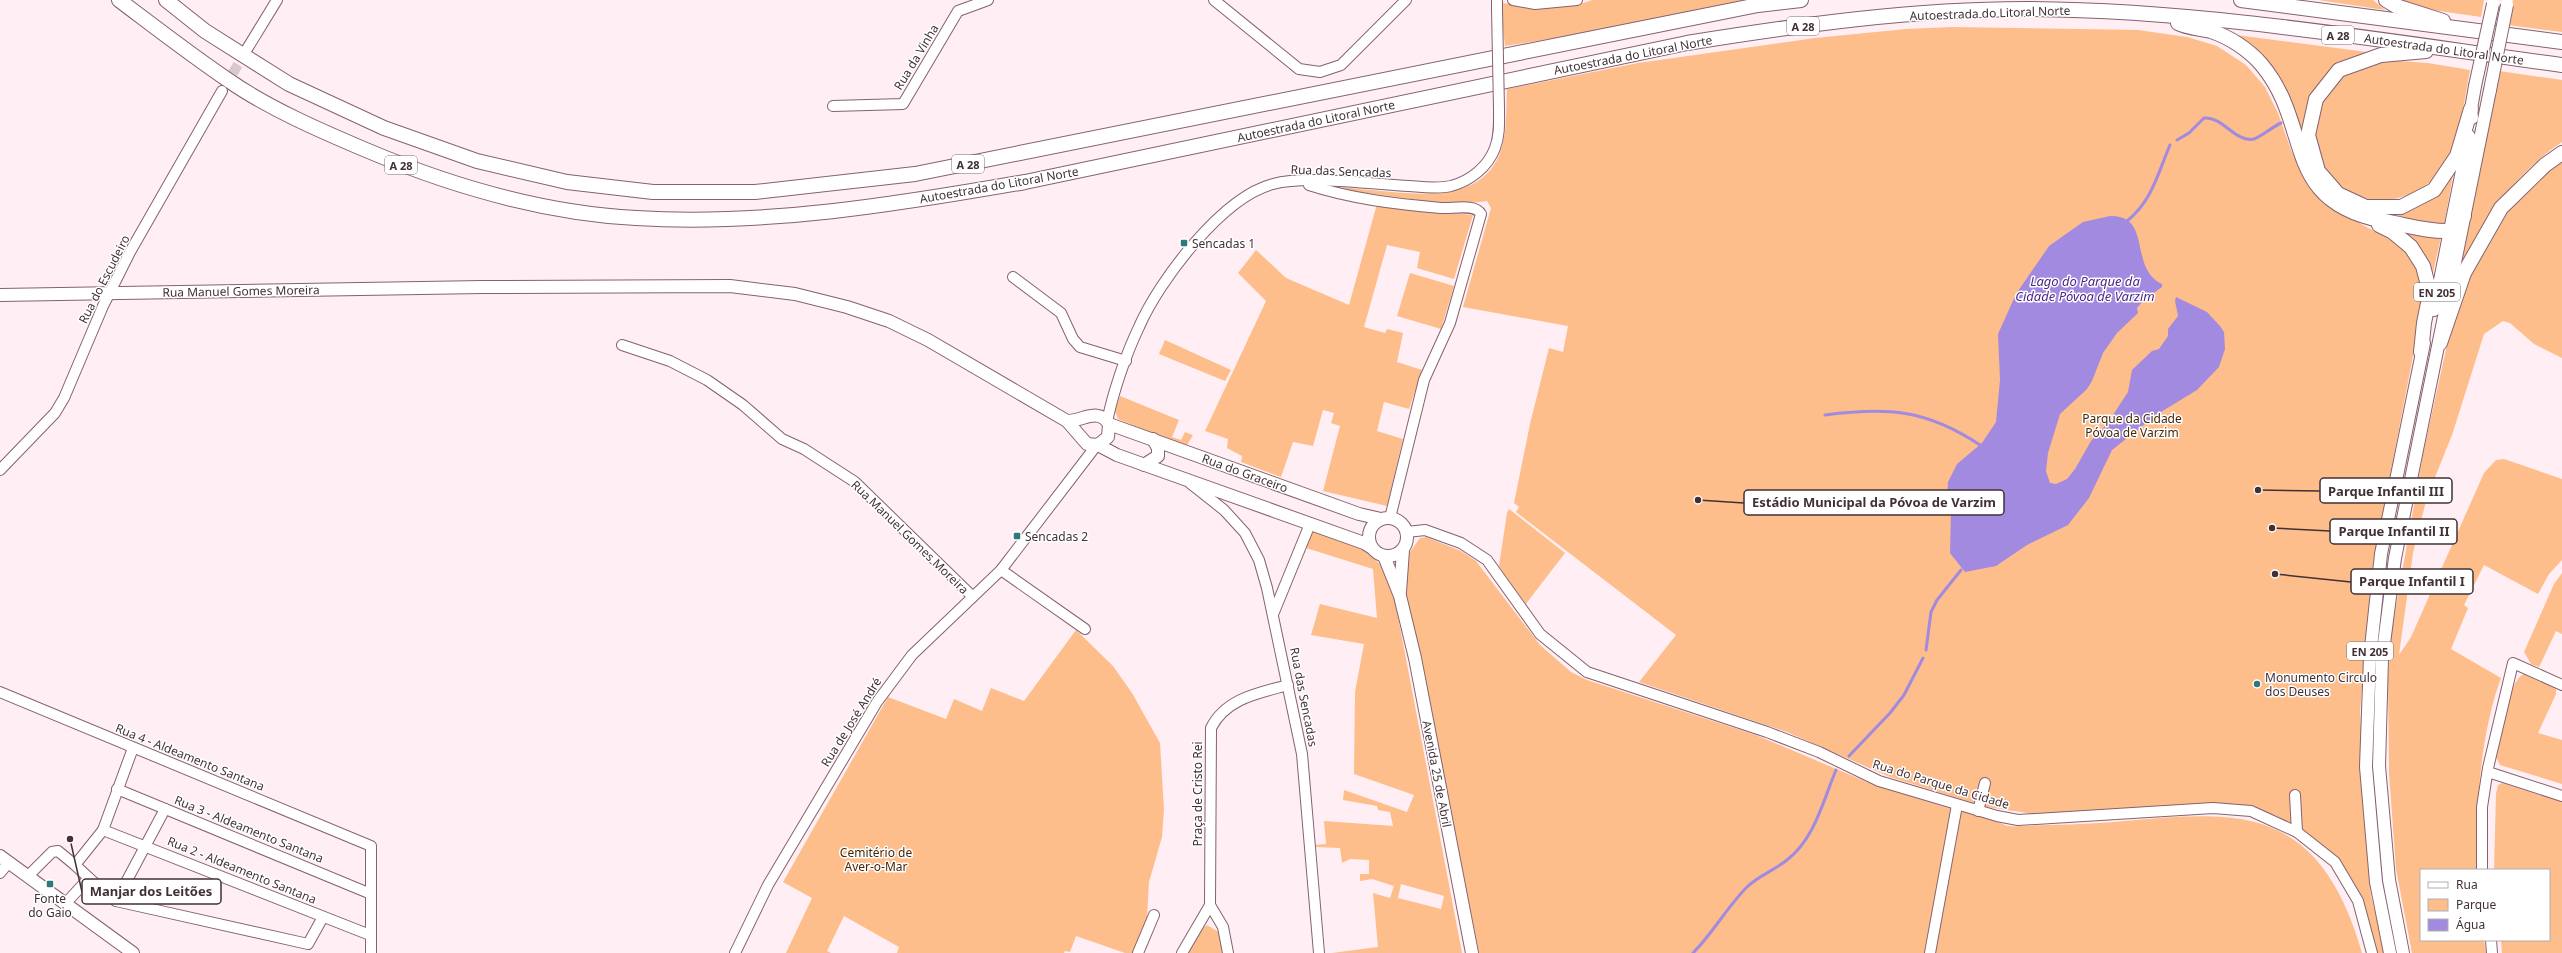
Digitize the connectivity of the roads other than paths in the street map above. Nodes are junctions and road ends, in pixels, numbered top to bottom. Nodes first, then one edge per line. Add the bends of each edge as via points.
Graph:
1 (119, 0) edge
2 (166, 0) edge
3 (277, 0) edge
4 (988, 0) edge
5 (1214, 0) edge
6 (1406, 0) edge
7 (1513, 0) edge
8 (1577, 0) edge
9 (1801, 0) edge
10 (2241, 0) edge
11 (2386, 0) edge
12 (2494, 2) edge
13 (2508, 2) edge
14 (1497, 5) edge
15 (2164, 16) junction
16 (2462, 29) junction
17 (2562, 42) edge
18 (2438, 48) junction
19 (247, 49) tunnel mouth
20 (2562, 65) edge
21 (222, 91) tunnel mouth
22 (833, 106) dead end
23 (2471, 110) junction
24 (2562, 153) edge
25 (1296, 181) junction
26 (2464, 216) junction
27 (2370, 219) junction
28 (2450, 231) junction
29 (1013, 277) dead end
30 (109, 294) junction
31 (0, 295) edge
32 (2440, 343) junction
33 (622, 345) dead end
34 (2421, 352) junction
35 (1126, 361) junction
36 (1084, 418) junction
37 (1109, 420) junction
38 (1067, 421) junction
39 (1153, 439) junction
40 (1090, 443) junction
41 (1144, 465) junction
42 (0, 470) edge
43 (1185, 479) junction
44 (1385, 519) junction
45 (1310, 524) junction
46 (1407, 532) junction
47 (1372, 548) junction
48 (1403, 550) junction
49 (1384, 556) junction
50 (1001, 570) junction
51 (972, 596) junction
52 (1400, 596) junction
53 (1274, 612) junction
54 (1084, 629) dead end
55 (1288, 685) junction
56 (2562, 685) edge
57 (0, 692) edge
58 (133, 748) junction
59 (2488, 772) junction
60 (1985, 783) dead end
61 (117, 789) junction
62 (2295, 795) dead end
63 (2562, 796) edge
64 (1957, 804) junction
65 (165, 808) junction
66 (1978, 811) junction
67 (103, 830) junction
68 (2297, 832) junction
69 (145, 845) junction
70 (4, 859) edge
71 (75, 865) junction
72 (2482, 869) edge
73 (0, 873) edge
74 (28, 876) junction
75 (89, 878) junction
76 (371, 894) junction
77 (116, 901) junction
78 (65, 904) junction
79 (1210, 905) junction
80 (1154, 915) dead end
81 (323, 918) junction
82 (370, 935) junction
83 (2491, 941) edge
84 (133, 953) edge
85 (371, 953) edge
86 (735, 953) edge
87 (1138, 953) edge
88 (1182, 953) edge
89 (1228, 953) edge
90 (1319, 953) edge
91 (1472, 953) edge
92 (1930, 953) edge
93 (2372, 953) edge
94 (2390, 953) edge
95 (2403, 953) edge
96 (2492, 953) edge

1 - 15 highway, Autoestrada do Litoral Norte / A 28 via 229,81 324,133 393,162 501,198 568,210 636,218 762,217 927,199 1033,180 1687,43 1772,29 1919,14 2024,9
2 - 9 highway, Autoestrada do Litoral Norte / A 28 via 205,31 289,84 384,128 477,162 567,182 654,192 755,192 915,174 1742,8
3 - 19 street
4 - 22 street, Rua da Vinha via 958,12 903,104
5 - 6 street via 1299,69 1320,72 1341,65
7 - 8 street via 1535,4
10 - 16 highway, Autoestrada do Litoral Norte / A 28
11 - 16 highway via 2396,6 2432,16
12 - 23 main road, EN 205, bridge
13 - 26 main road, EN 205, bridge
14 - 25 street, Rua das Sencadas, bridge via 1497,140 1492,155 1474,175 1458,184 1432,187
15 - 18 highway, Autoestrada do Litoral Norte / A 28 via 2238,22
15 - 27 highway via 2182,25 2211,31 2238,43 2261,64 2283,100 2308,173 2320,190 2353,213
16 - 17 highway, Autoestrada do Litoral Norte / A 28
18 - 20 highway, Autoestrada do Litoral Norte / A 28
18 - 23 highway via 2411,54 2381,55 2339,70 2316,99 2308,135 2318,171 2338,194 2366,207 2401,207 2434,190 2457,156
21 - 30 street, Rua do Escudeiro
23 - 28 main road, EN 205 via 2472,120
24 - 32 highway via 2545,165 2501,208 2464,272
25 - 35 street, Rua das Sencadas via 1273,184 1252,193 1205,232 1154,299 1138,327
25 - 44 street via 1353,197 1443,208 1473,208 1481,214 1450,323 1424,380
26 - 28 highway
26 - 32 main road, EN 205 via 2442,315
27 - 28 highway via 2432,232
27 - 34 highway via 2393,232 2411,247 2423,266 2430,293
28 - 34 main road, EN 205 via 2431,324
29 - 35 street via 1061,313 1073,339 1080,347
30 - 31 main road, Rua Manuel Gomes Moreira
30 - 38 main road, Rua Manuel Gomes Moreira via 482,287 730,286 795,294 889,321 928,340
30 - 42 street, Rua do Escudeiro via 55,413
32 - 95 main road, EN 205 via 2395,558 2382,659 2379,766 2389,880
33 - 51 street, Rua Manuel Gomes Moreira via 670,361 707,380 743,405 782,439 804,449 855,482
34 - 94 main road, EN 205 via 2381,554 2370,657 2366,767 2376,882
35 - 37 street, Rua das Sencadas
36 - 37 main road via 1092,414
36 - 38 main road
36 - 40 main road via 1079,426
37 - 39 main road, Rua do Graceiro
37 - 40 main road via 1108,437
38 - 40 main road, Rua Manuel Gomes Moreira
39 - 41 main road via 1158,448 1158,456
39 - 44 main road, Rua do Graceiro via 1359,514
40 - 41 main road
40 - 50 street, Rua de José André via 1087,456
41 - 43 main road
43 - 45 main road
43 - 53 street, Rua das Sencadas via 1224,510 1245,533 1259,560
44 - 46 main road via 1400,522
44 - 47 main road via 1370,532
45 - 47 main road
45 - 53 street
46 - 48 main road, Avenida 25 de Abril
46 - 64 street, Rua do Parque da Cidade via 1425,530 1461,543 1487,560 1540,634 1587,672 1768,732 1819,752 1879,781
47 - 49 main road
48 - 49 main road via 1394,556
48 - 52 main road, Avenida 25 de Abril
49 - 52 main road, Avenida 25 de Abril
50 - 51 street, Rua de José André
50 - 54 street
51 - 86 street, Rua de José André via 912,655 877,702 768,884
52 - 91 main road, Avenida 25 de Abril via 1415,658
53 - 55 street, Rua das Sencadas
55 - 79 street, Praça de Cristo Rei via 1241,698 1218,716 1211,728
55 - 90 street, Rua das Sencadas via 1302,754
56 - 59 street via 2513,662
57 - 58 street, Rua 4 - Aldeamento Santana
58 - 61 street
58 - 76 street, Rua 4 - Aldeamento Santana via 371,846
59 - 63 street
59 - 72 street via 2482,807
60 - 66 street
61 - 65 street, Rua 3 - Aldeamento Santana
61 - 67 street
62 - 68 street
64 - 66 street, Rua do Parque da Cidade
64 - 92 street
65 - 69 street
65 - 76 street, Rua 3 - Aldeamento Santana
66 - 68 street, Rua do Parque da Cidade via 2018,820 2213,808 2251,811
67 - 69 street, Rua 2 - Aldeamento Santana
67 - 71 street
68 - 93 street, Rua do Parque da Cidade via 2335,862 2358,901
69 - 77 street
69 - 81 street, Rua 2 - Aldeamento Santana
70 - 73 street
70 - 74 main road
71 - 74 street via 58,851 52,852
71 - 75 street
74 - 78 main road
75 - 77 street
75 - 78 street
76 - 82 street
77 - 81 street via 308,944
78 - 84 main road
79 - 88 street, Praça de Cristo Rei
79 - 89 street via 1223,927
80 - 87 street
81 - 82 street, Rua 2 - Aldeamento Santana
82 - 85 street
83 - 96 street

